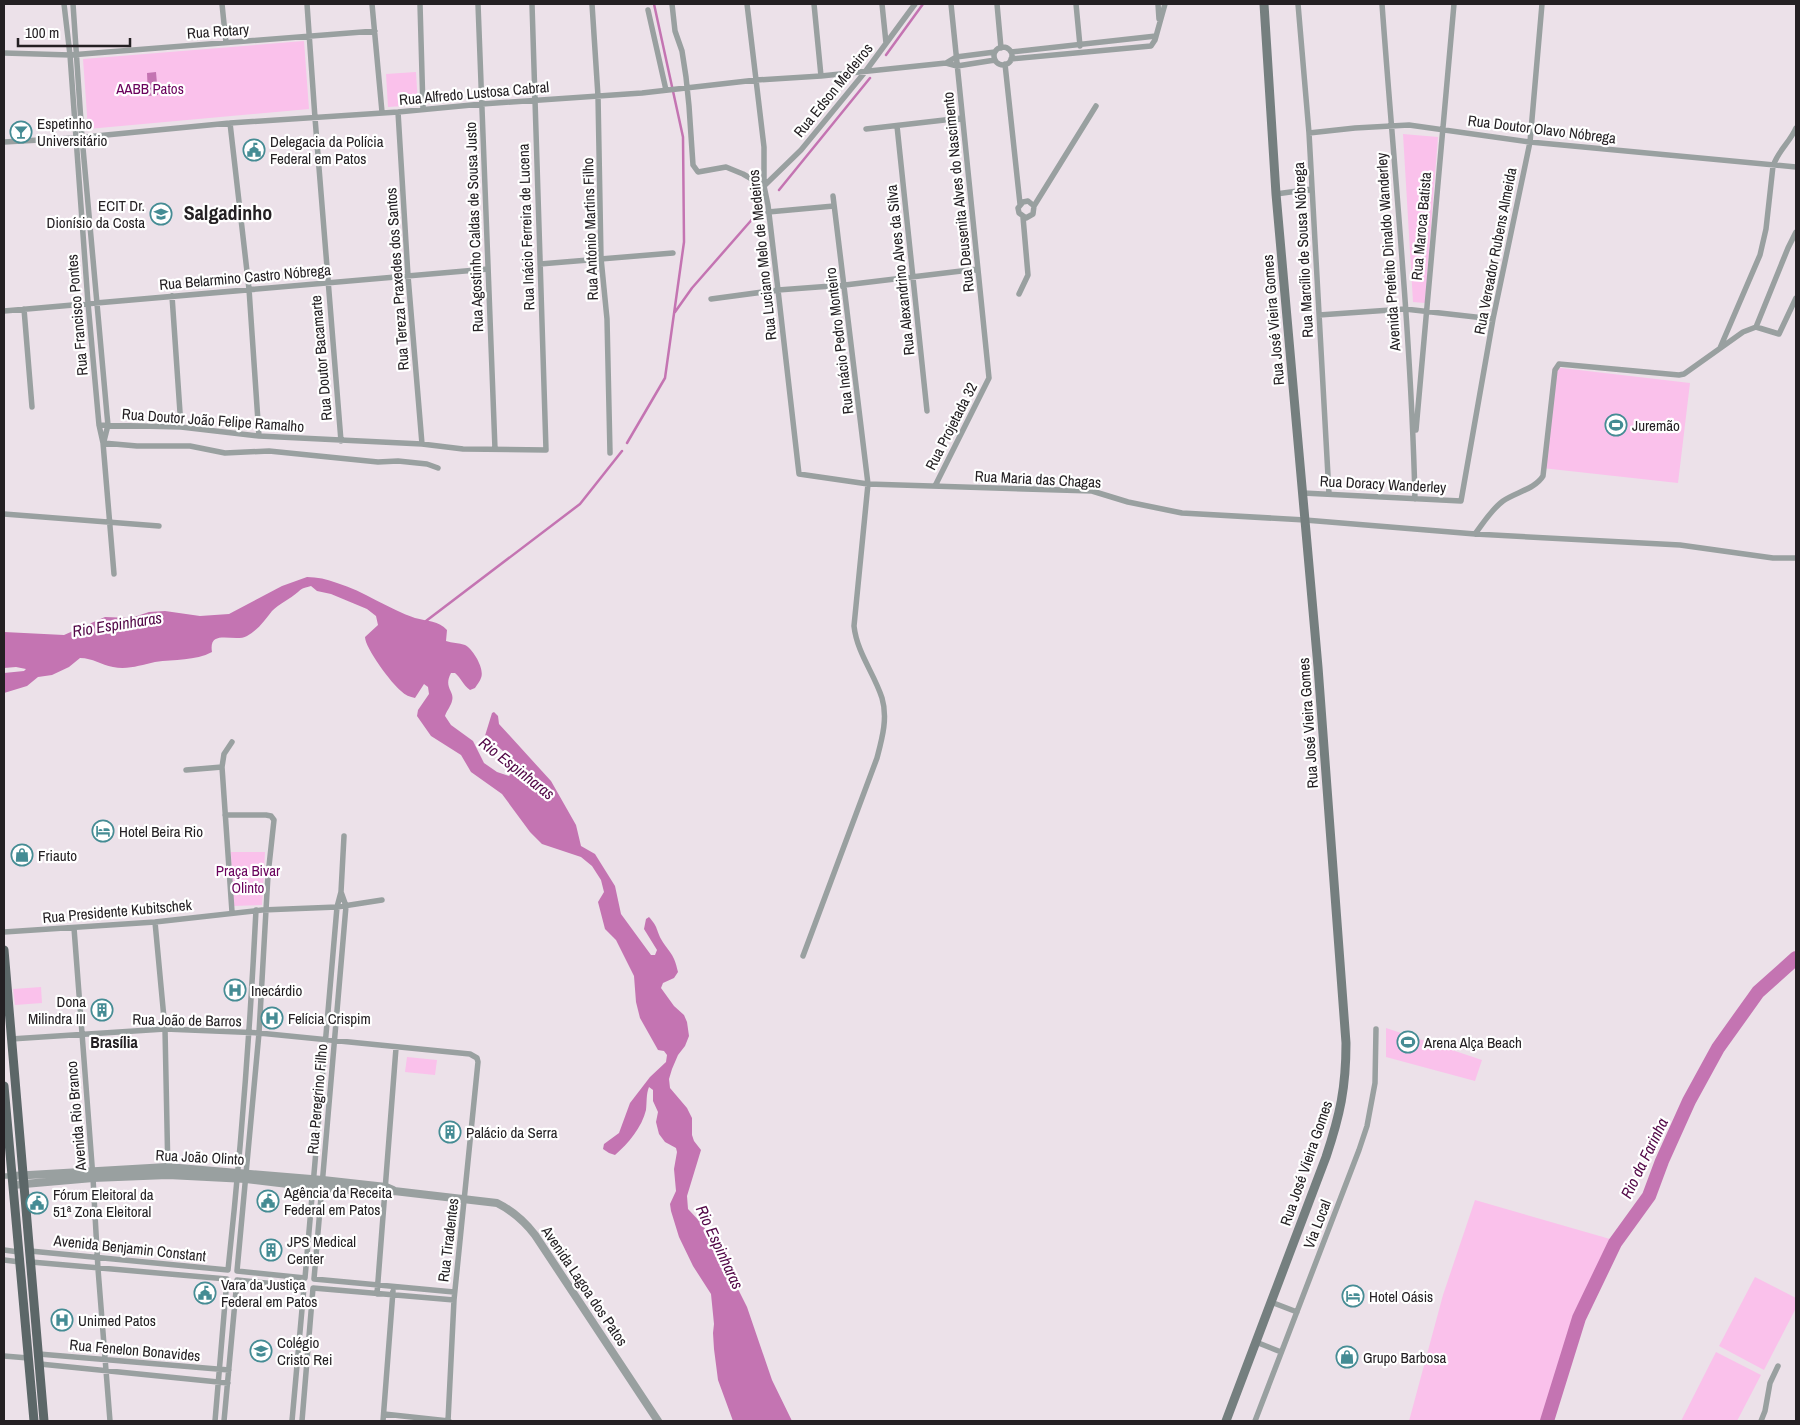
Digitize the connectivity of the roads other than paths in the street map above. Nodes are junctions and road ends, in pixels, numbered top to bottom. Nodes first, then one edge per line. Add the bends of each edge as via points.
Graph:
1 (64, 4) edge
2 (73, 4) edge
3 (222, 4) edge
4 (307, 4) edge
5 (372, 4) edge
6 (420, 4) edge
7 (478, 4) edge
8 (532, 4) edge
9 (592, 4) edge
10 (672, 4) edge
11 (748, 4) edge
12 (814, 4) edge
13 (882, 4) edge
14 (915, 4) edge
15 (952, 4) edge
16 (997, 4) edge
17 (1076, 4) edge
18 (1158, 4) edge
19 (1165, 4) edge
20 (1264, 4) edge
21 (1298, 4) edge
22 (1382, 4) edge
23 (1454, 4) edge
24 (1542, 4) edge
25 (648, 10) dead end
26 (1159, 24) junction
27 (375, 31) junction
28 (1156, 36) junction
29 (309, 37) junction
30 (226, 43) junction
31 (886, 43) junction
32 (1080, 44) junction
33 (1001, 48) junction
34 (1081, 51) junction
35 (995, 52) junction
36 (4, 53) edge
37 (73, 55) junction
38 (1011, 56) junction
39 (956, 57) junction
40 (995, 60) junction
41 (946, 63) junction
42 (1005, 64) junction
43 (957, 66) junction
44 (865, 72) junction
45 (821, 76) junction
46 (756, 80) junction
47 (683, 88) junction
48 (668, 90) junction
49 (598, 96) junction
50 (534, 100) junction
51 (482, 104) junction
52 (1096, 106) dead end
53 (423, 109) junction
54 (382, 112) junction
55 (398, 112) junction
56 (314, 118) junction
57 (962, 118) junction
58 (230, 123) junction
59 (898, 126) junction
60 (1392, 127) junction
61 (1796, 128) edge
62 (866, 129) dead end
63 (1442, 130) junction
64 (1309, 133) junction
65 (82, 137) junction
66 (75, 138) junction
67 (4, 142) edge
68 (1530, 142) junction
69 (1773, 166) junction
70 (1796, 167) edge
71 (764, 186) junction
72 (1312, 189) junction
73 (1276, 194) junction
74 (833, 196) dead end
75 (1020, 204) junction
76 (834, 206) junction
77 (1034, 206) junction
78 (768, 212) junction
79 (1023, 217) junction
80 (1796, 232) edge
81 (673, 253) dead end
82 (602, 258) junction
83 (540, 264) junction
84 (978, 269) junction
85 (488, 270) junction
86 (408, 276) junction
87 (913, 278) junction
88 (328, 282) junction
89 (845, 285) junction
90 (249, 289) junction
91 (778, 290) junction
92 (1019, 294) dead end
93 (172, 296) junction
94 (1796, 298) edge
95 (711, 299) dead end
96 (97, 302) junction
97 (88, 303) junction
98 (24, 309) junction
99 (1405, 309) junction
100 (4, 310) edge
101 (1426, 311) junction
102 (1319, 315) junction
103 (1493, 319) junction
104 (1756, 328) junction
105 (1720, 350) junction
106 (989, 378) joint
107 (32, 407) dead end
108 (927, 411) dead end
109 (99, 425) junction
110 (108, 425) junction
111 (181, 427) junction
112 (259, 436) junction
113 (341, 441) junction
114 (104, 443) junction
115 (422, 444) junction
116 (495, 449) junction
117 (1414, 450) junction
118 (610, 453) dead end
119 (438, 468) dead end
120 (798, 474) joint
121 (868, 484) junction
122 (935, 486) junction
123 (1303, 493) junction
124 (1329, 494) junction
125 (1415, 499) junction
126 (1461, 501) joint
127 (4, 514) edge
128 (1305, 520) junction
129 (111, 522) junction
130 (158, 526) dead end
131 (1475, 534) junction
132 (1796, 558) edge
133 (114, 574) dead end
134 (232, 742) dead end
135 (222, 766) junction
136 (186, 770) dead end
137 (225, 815) junction
138 (344, 836) dead end
139 (341, 892) junction
140 (382, 900) dead end
141 (346, 906) junction
142 (337, 907) junction
143 (256, 910) junction
144 (266, 910) junction
145 (232, 912) junction
146 (155, 922) junction
147 (74, 928) junction
148 (4, 932) edge
149 (4, 950) edge
150 (804, 956) dead end
151 (165, 1029) junction
152 (1376, 1029) dead end
153 (250, 1033) junction
154 (259, 1033) junction
155 (82, 1034) junction
156 (11, 1040) junction
157 (326, 1041) junction
158 (334, 1042) junction
159 (396, 1048) junction
160 (478, 1062) joint
161 (4, 1086) edge
162 (167, 1171) junction
163 (93, 1175) junction
164 (242, 1175) junction
165 (22, 1180) junction
166 (8, 1181) edge
167 (313, 1183) junction
168 (322, 1184) junction
169 (386, 1190) junction
170 (466, 1198) junction
171 (4, 1250) edge
172 (30, 1251) junction
173 (19, 1252) junction
174 (97, 1257) junction
175 (4, 1260) edge
176 (20, 1262) junction
177 (31, 1262) junction
178 (98, 1268) junction
179 (232, 1275) junction
180 (309, 1283) junction
181 (377, 1285) junction
182 (393, 1286) junction
183 (454, 1292) junction
184 (377, 1294) junction
185 (392, 1295) junction
186 (454, 1300) junction
187 (1271, 1302) junction
188 (1297, 1312) junction
189 (1256, 1342) junction
190 (1281, 1352) junction
191 (39, 1354) junction
192 (4, 1356) edge
193 (28, 1358) junction
194 (106, 1360) junction
195 (40, 1364) junction
196 (1778, 1366) dead end
197 (106, 1370) junction
198 (221, 1370) junction
199 (229, 1370) junction
200 (219, 1382) junction
201 (228, 1383) junction
202 (384, 1414) junction
203 (34, 1421) edge
204 (44, 1421) edge
205 (110, 1421) edge
206 (215, 1421) edge
207 (224, 1421) edge
208 (292, 1421) edge
209 (302, 1421) edge
210 (383, 1421) edge
211 (448, 1421) edge
212 (452, 1421) edge
213 (658, 1421) edge
214 (1226, 1421) edge
215 (1255, 1421) edge
216 (1761, 1421) edge

1 - 37 street, Rua Francisco Pontes
2 - 37 street, Rua Francisco Pontes
3 - 30 street
4 - 29 street, Rua Doutor Bacamarte
5 - 27 street
6 - 53 street
7 - 51 street, Rua Agostinho Caldas de Sousa Justo
8 - 50 street, Rua Inácio Ferreira de Lucena
9 - 49 street, Rua António Martins Filho
10 - 47 street via 675,31 682,51
11 - 46 street, Rua Luciano Melo de Medeiros
12 - 45 street
13 - 31 street
14 - 31 street, Rua Edson Medeiros
15 - 39 street, Rua Deusenita Alves do Nascimento
16 - 33 street
17 - 32 street
18 - 26 street
19 - 26 street
20 - 73 main road, Rua José Vieira Gomes
21 - 64 street, Rua Marcílio de Sousa Nóbrega
22 - 60 street, Avenida Prefeito Dinaldo Wanderley
23 - 63 street, Rua Maroca Batista
24 - 68 street, Rua Vereador Rubens Almeida
25 - 48 street
26 - 28 street
27 - 29 street, Rua Rotary
27 - 54 street
28 - 32 street
28 - 34 street via 1151,46
29 - 30 street, Rua Rotary
29 - 56 street, Rua Doutor Bacamarte
30 - 37 street, Rua Rotary
31 - 44 street, Rua Edson Medeiros
32 - 34 street
32 - 38 street
33 - 35 street
33 - 38 street via 1007,48
34 - 38 street
35 - 39 street
35 - 40 street
36 - 37 street, Rua Rotary
37 - 65 street, Rua Francisco Pontes
37 - 66 street, Rua Francisco Pontes
38 - 42 street
39 - 41 street, Rua Alfredo Lustosa Cabral
39 - 43 street, Rua Deusenita Alves do Nascimento
40 - 42 street
40 - 43 street
41 - 43 street, Rua Alfredo Lustosa Cabral
41 - 44 street, Rua Alfredo Lustosa Cabral
42 - 75 street
43 - 57 street, Rua Deusenita Alves do Nascimento
44 - 45 street, Rua Alfredo Lustosa Cabral
44 - 71 street, Rua Edson Medeiros via 801,150
45 - 46 street, Rua Alfredo Lustosa Cabral
46 - 47 street, Rua Alfredo Lustosa Cabral
46 - 71 street, Rua Luciano Melo de Medeiros via 764,147
47 - 48 street, Rua Alfredo Lustosa Cabral
47 - 71 street via 690,106 691,153 695,170 726,167
48 - 49 street, Rua Alfredo Lustosa Cabral
49 - 50 street, Rua Alfredo Lustosa Cabral
49 - 82 street, Rua António Martins Filho
50 - 51 street, Rua Alfredo Lustosa Cabral
50 - 83 street, Rua Inácio Ferreira de Lucena
51 - 53 street, Rua Alfredo Lustosa Cabral
51 - 85 street, Rua Agostinho Caldas de Sousa Justo
52 - 77 street
53 - 55 street, Rua Alfredo Lustosa Cabral
54 - 55 street, Rua Alfredo Lustosa Cabral
54 - 56 street, Rua Alfredo Lustosa Cabral
55 - 86 street, Rua Tereza Praxedes dos Santos
56 - 58 street, Rua Alfredo Lustosa Cabral
56 - 88 street, Rua Doutor Bacamarte
57 - 59 street
57 - 84 street, Rua Deusenita Alves do Nascimento
58 - 65 street, Rua Alfredo Lustosa Cabral
58 - 90 street
59 - 62 street
59 - 87 street, Rua Alexandrino Alves da Silva
60 - 63 street, Rua Doutor Olavo Nóbrega via 1408,125
60 - 64 street, Rua Doutor Olavo Nóbrega
60 - 99 street, Avenida Prefeito Dinaldo Wanderley
61 - 69 street
63 - 68 street, Rua Doutor Olavo Nóbrega
63 - 101 street, Rua Maroca Batista
64 - 72 street, Rua Marcílio de Sousa Nóbrega
65 - 66 street, Rua Alfredo Lustosa Cabral
65 - 96 street, Rua Francisco Pontes
66 - 67 street, Rua Alfredo Lustosa Cabral
66 - 97 street, Rua Francisco Pontes
68 - 69 street, Rua Doutor Olavo Nóbrega
68 - 103 street, Rua Vereador Rubens Almeida
69 - 70 street, Rua Doutor Olavo Nóbrega
69 - 105 street via 1760,255
71 - 78 street, Rua Luciano Melo de Medeiros
72 - 73 street
72 - 102 street, Rua Marcílio de Sousa Nóbrega
73 - 123 main road, Rua José Vieira Gomes
74 - 76 street, Rua Inácio Pedro Monteiro
75 - 77 street via 1028,201
75 - 79 street via 1018,211
76 - 78 street
76 - 89 street, Rua Inácio Pedro Monteiro
77 - 79 street via 1033,214
78 - 91 street, Rua Luciano Melo de Medeiros
79 - 92 street via 1028,275
80 - 104 street
81 - 82 street
82 - 83 street
82 - 118 street, Rua António Martins Filho
83 - 116 street, Rua Inácio Ferreira de Lucena via 546,450
84 - 87 street
84 - 106 street, Rua Deusenita Alves do Nascimento
85 - 86 street, Rua Belarmino Castro Nóbrega
85 - 116 street, Rua Agostinho Caldas de Sousa Justo
86 - 88 street, Rua Belarmino Castro Nóbrega
86 - 115 street, Rua Tereza Praxedes dos Santos
87 - 89 street
87 - 108 street, Rua Alexandrino Alves da Silva
88 - 90 street, Rua Belarmino Castro Nóbrega
88 - 113 street, Rua Doutor Bacamarte
89 - 91 street
89 - 121 street, Rua Inácio Pedro Monteiro
90 - 93 street, Rua Belarmino Castro Nóbrega
90 - 112 street
91 - 95 street
91 - 120 street, Rua Luciano Melo de Medeiros
93 - 96 street, Rua Belarmino Castro Nóbrega
93 - 111 street
94 - 104 street via 1778,334
96 - 97 street, Rua Belarmino Castro Nóbrega
96 - 110 street, Rua Francisco Pontes
97 - 98 street, Rua Belarmino Castro Nóbrega
97 - 109 street, Rua Francisco Pontes
98 - 100 street, Rua Belarmino Castro Nóbrega
98 - 107 street
99 - 101 street
99 - 102 street
99 - 117 street, Avenida Prefeito Dinaldo Wanderley
101 - 103 street
101 - 117 street, Rua Maroca Batista
102 - 124 street, Rua Marcílio de Sousa Nóbrega
103 - 126 street, Rua Vereador Rubens Almeida
104 - 105 street via 1743,332
105 - 131 street via 1679,375 1559,364 1555,370 1543,476 1538,484 1505,499 1493,509
106 - 122 street, Rua Projetada 32
109 - 110 street, Rua Doutor João Felipe Ramalho
109 - 114 street, Rua Francisco Pontes
110 - 111 street, Rua Doutor João Felipe Ramalho
110 - 114 street, Rua Francisco Pontes
111 - 112 street, Rua Doutor João Felipe Ramalho
112 - 113 street, Rua Doutor João Felipe Ramalho
113 - 115 street, Rua Doutor João Felipe Ramalho
114 - 119 street via 190,446 225,453 269,451 378,462 398,461
114 - 129 street, Rua Francisco Pontes
115 - 116 street, Rua Doutor João Felipe Ramalho
117 - 125 street, Avenida Prefeito Dinaldo Wanderley
120 - 121 street, Rua Maria das Chagas
121 - 122 street, Rua Maria das Chagas
121 - 150 street, Rua Inácio Pedro Monteiro via 854,626 858,649 882,698 884,731
122 - 128 street, Rua Maria das Chagas via 1092,492 1182,513
123 - 124 street, Rua Doracy Wanderley
123 - 128 main road, Rua José Vieira Gomes
124 - 125 street, Rua Doracy Wanderley
125 - 126 street, Rua Doracy Wanderley
127 - 129 street
128 - 131 street, Rua Maria das Chagas
128 - 187 main road, Rua José Vieira Gomes via 1346,1074 1337,1124
129 - 130 street
129 - 133 street, Rua Francisco Pontes
131 - 132 street, Rua Maria das Chagas via 1680,545 1773,558
134 - 135 street via 224,754
135 - 136 street
135 - 137 street
137 - 144 street via 266,815 274,820
137 - 145 street
138 - 139 street, Rua Peregrino Filho
139 - 141 street, Rua Peregrino Filho
139 - 142 street, Rua Peregrino Filho
140 - 141 street, Rua Presidente Kubitschek
141 - 142 street, Rua Presidente Kubitschek
141 - 158 street, Rua Peregrino Filho
142 - 144 street, Rua Presidente Kubitschek
142 - 157 street, Rua Peregrino Filho
143 - 144 street, Rua Presidente Kubitschek
143 - 145 street, Rua Presidente Kubitschek
143 - 153 street
144 - 154 street
145 - 146 street, Rua Presidente Kubitschek
146 - 147 street, Rua Presidente Kubitschek
146 - 151 street
147 - 148 street, Rua Presidente Kubitschek
147 - 155 street, Avenida Rio Branco
149 - 156 main road
151 - 153 street, Rua João de Barros
151 - 155 street, Rua João de Barros
151 - 162 street
152 - 188 street, Via Local via 1375,1083 1367,1126
153 - 154 street, Rua João de Barros
153 - 164 street
154 - 157 street, Rua João de Barros
154 - 164 street
155 - 156 street, Rua João de Barros
155 - 163 street, Avenida Rio Branco
156 - 165 main road
157 - 158 street, Rua João de Barros
157 - 167 street, Rua Peregrino Filho
158 - 159 street, Rua João de Barros
158 - 168 street, Rua Peregrino Filho
159 - 160 street, Rua João de Barros via 470,1054
159 - 169 street
160 - 170 street, Rua Tiradentes
161 - 166 main road
162 - 163 street, Rua João Olinto
162 - 164 street, Rua João Olinto
163 - 165 street, Rua João Olinto
163 - 174 street, Avenida Rio Branco
164 - 167 street, Rua João Olinto
164 - 179 street
164 - 179 street
165 - 166 street, Rua João Olinto
165 - 172 main road
166 - 173 main road
167 - 168 street, Rua João Olinto
167 - 180 street, Rua Peregrino Filho
168 - 169 street, Rua João Olinto
168 - 180 street, Rua Peregrino Filho
169 - 170 street, Rua João Olinto
169 - 181 street
170 - 183 street, Rua Tiradentes
170 - 213 street, Avenida Lagoa dos Patos via 506,1208 528,1226
171 - 173 street
172 - 174 street, Avenida Benjamin Constant
172 - 177 main road
173 - 176 main road
174 - 178 street, Avenida Rio Branco
174 - 179 street, Avenida Benjamin Constant
175 - 176 street
176 - 193 main road
177 - 178 street, Avenida Benjamin Constant
177 - 191 main road
178 - 179 street, Avenida Benjamin Constant
178 - 194 street, Avenida Rio Branco
179 - 180 street, Avenida Benjamin Constant
179 - 198 street
179 - 199 street
180 - 181 street, Avenida Benjamin Constant
180 - 184 street, Avenida Benjamin Constant
180 - 208 street, Rua Peregrino Filho
180 - 209 street, Rua Peregrino Filho
181 - 182 street, Avenida Benjamin Constant
181 - 184 street
182 - 183 street, Avenida Benjamin Constant
182 - 185 street
183 - 186 street, Rua Tiradentes
184 - 185 street, Avenida Benjamin Constant
185 - 186 street, Avenida Benjamin Constant
185 - 202 street
186 - 211 street, Rua Tiradentes
187 - 188 street
187 - 189 main road, Rua José Vieira Gomes
188 - 190 street, Via Local
189 - 190 street
189 - 214 main road, Rua José Vieira Gomes
190 - 215 street, Via Local
191 - 194 street, Rua Fenelon Bonavides
191 - 195 main road
192 - 193 street
193 - 203 main road
194 - 197 street, Avenida Rio Branco
194 - 198 street, Rua Fenelon Bonavides
195 - 197 street, Rua Fenelon Bonavides
195 - 204 main road
196 - 216 street via 1770,1383
197 - 200 street, Rua Fenelon Bonavides
197 - 205 street, Avenida Rio Branco
198 - 199 street, Rua Fenelon Bonavides
198 - 200 street
199 - 201 street
200 - 201 street, Rua Fenelon Bonavides
200 - 206 street
201 - 207 street
202 - 210 street
202 - 211 street
211 - 212 street

